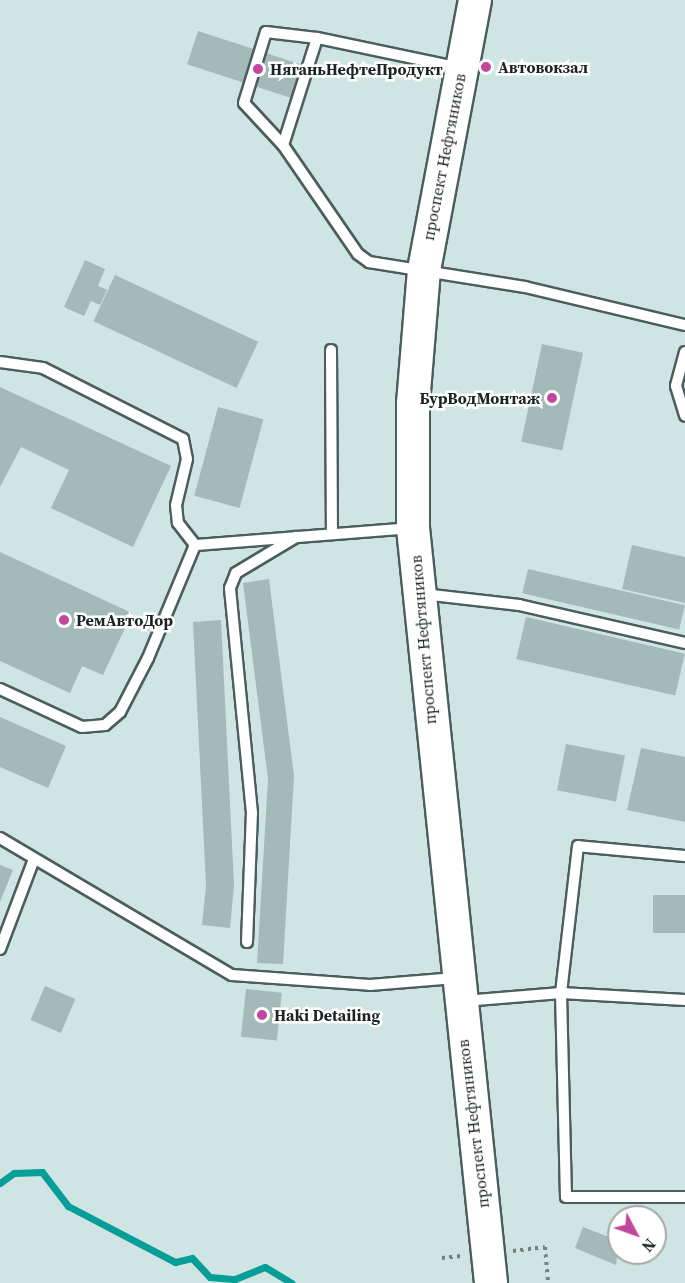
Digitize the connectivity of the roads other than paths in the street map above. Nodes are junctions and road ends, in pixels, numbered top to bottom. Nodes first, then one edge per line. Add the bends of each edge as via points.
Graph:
1 (475, 0) edge
2 (317, 38) junction
3 (461, 68) junction
4 (282, 145) junction
5 (424, 270) junction
6 (685, 325) edge
7 (331, 350) dead end
8 (685, 352) edge
9 (0, 362) edge
10 (685, 416) edge
11 (413, 528) junction
12 (332, 532) junction
13 (298, 535) junction
14 (195, 545) junction
15 (418, 593) junction
16 (685, 643) edge
17 (0, 689) edge
18 (0, 838) edge
19 (685, 856) edge
20 (34, 859) junction
21 (247, 942) dead end
22 (0, 949) edge
23 (457, 990) junction
24 (561, 993) junction
25 (685, 1000) edge
26 (685, 1197) edge
27 (491, 1283) edge

1 - 3 main road, проспект Нефтяников
2 - 3 lane
2 - 4 lane
2 - 4 lane via 266,32 244,103
3 - 5 main road, проспект Нефтяников
4 - 5 lane via 358,254 369,262
5 - 6 lane
5 - 11 main road, проспект Нефтяников via 413,403
7 - 12 lane
8 - 10 lane via 676,386
9 - 14 lane via 43,368 183,439 187,459 176,505 178,523
11 - 12 lane
11 - 15 main road, проспект Нефтяников
12 - 13 lane
13 - 14 lane
13 - 21 lane via 236,573 230,588 252,813
14 - 17 lane via 148,658 120,712 105,725 82,727
15 - 16 lane via 519,604
15 - 23 main road, проспект Нефтяников
18 - 20 lane
19 - 24 lane via 578,846
20 - 22 lane
20 - 23 lane via 232,975
23 - 24 lane
23 - 27 main road, проспект Нефтяников
24 - 25 lane
24 - 26 lane via 566,1197

